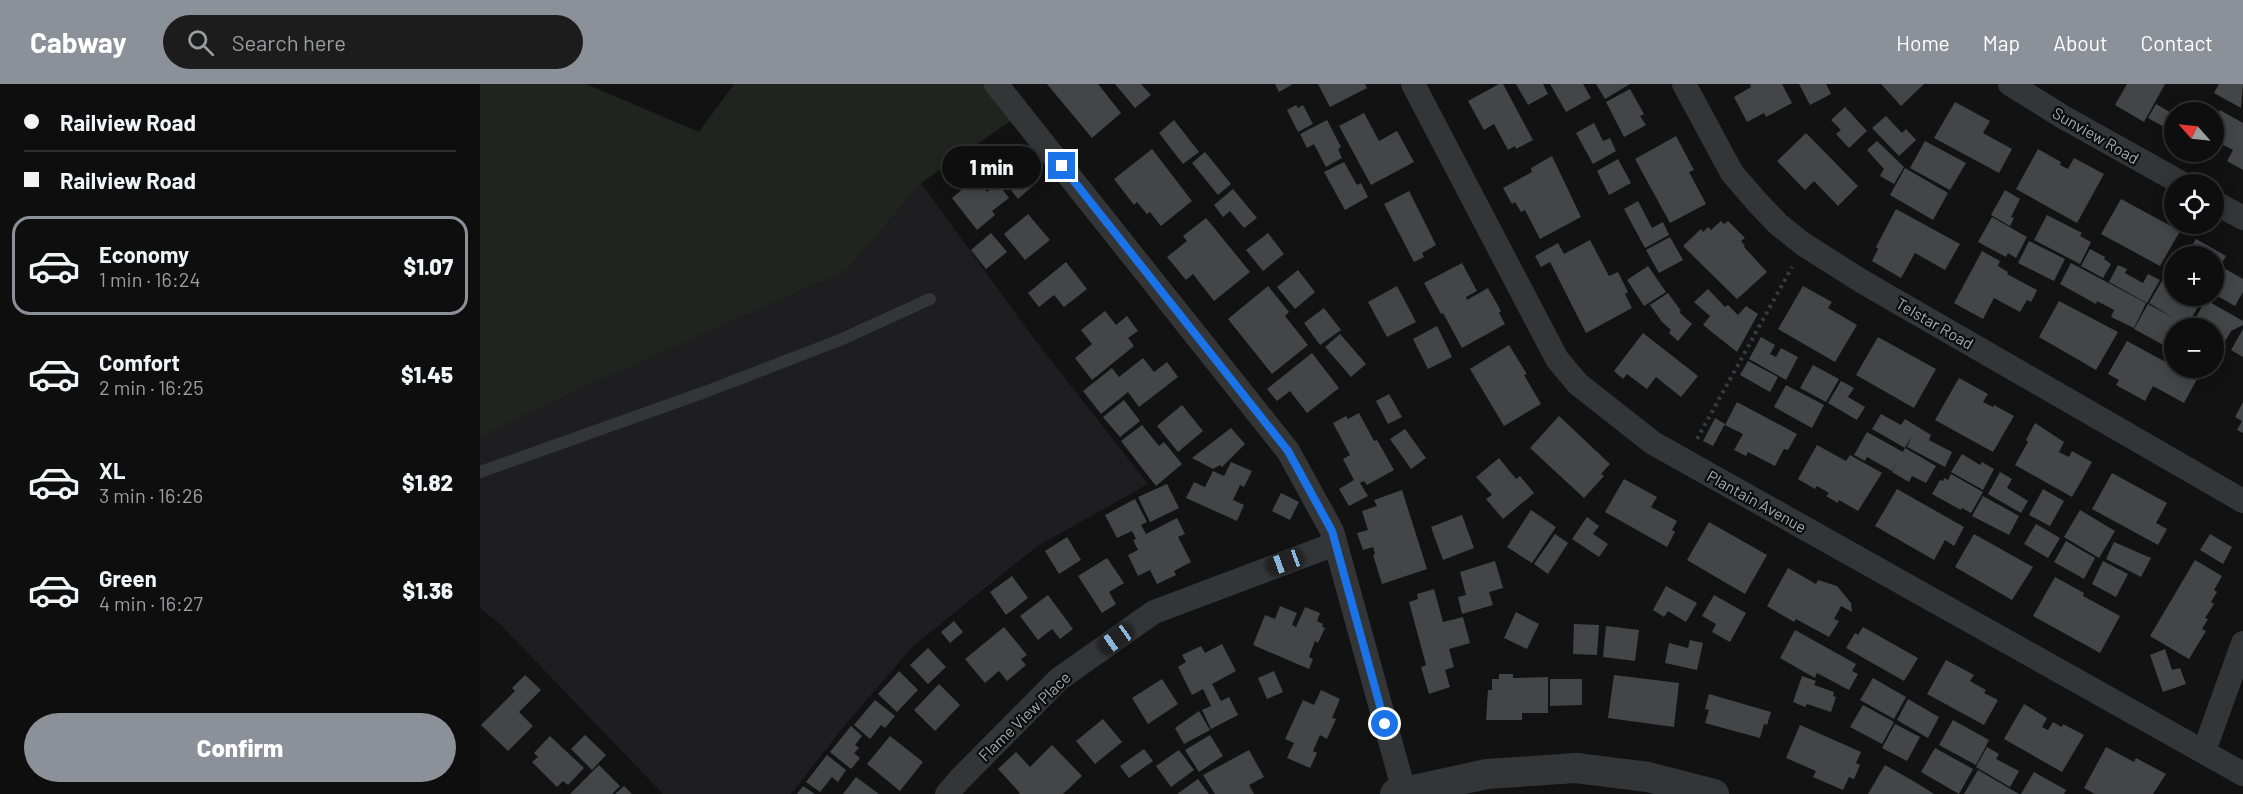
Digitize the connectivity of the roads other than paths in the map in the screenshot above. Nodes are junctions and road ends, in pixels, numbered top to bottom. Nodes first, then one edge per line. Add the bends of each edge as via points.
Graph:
1 (996, 84) edge
2 (1413, 84) edge
3 (1684, 84) edge
4 (2010, 84) edge
5 (2165, 174) edge
6 (2224, 208) edge
7 (2243, 218) edge
8 (930, 299) dead end
9 (480, 472) edge
10 (2243, 501) edge
11 (1335, 544) junction
12 (2243, 643) edge
13 (2204, 751) junction
14 (2243, 774) edge
15 (1695, 792) edge
16 (1400, 793) edge
17 (947, 794) edge

1 - 11 street via 1288,451 1332,531
2 - 13 street, Plantain Avenue via 1557,358 1578,384 1653,443
3 - 10 street, Telstar Road via 1731,173 1778,224 1803,244
4 - 5 street, Sunview Road
6 - 7 street
8 - 9 lane via 840,340 705,392
11 - 16 street
11 - 17 street, Flame View Place via 1154,612 1059,679
12 - 13 street
13 - 14 street, Plantain Avenue
15 - 16 street via 1648,777 1576,768 1487,774

